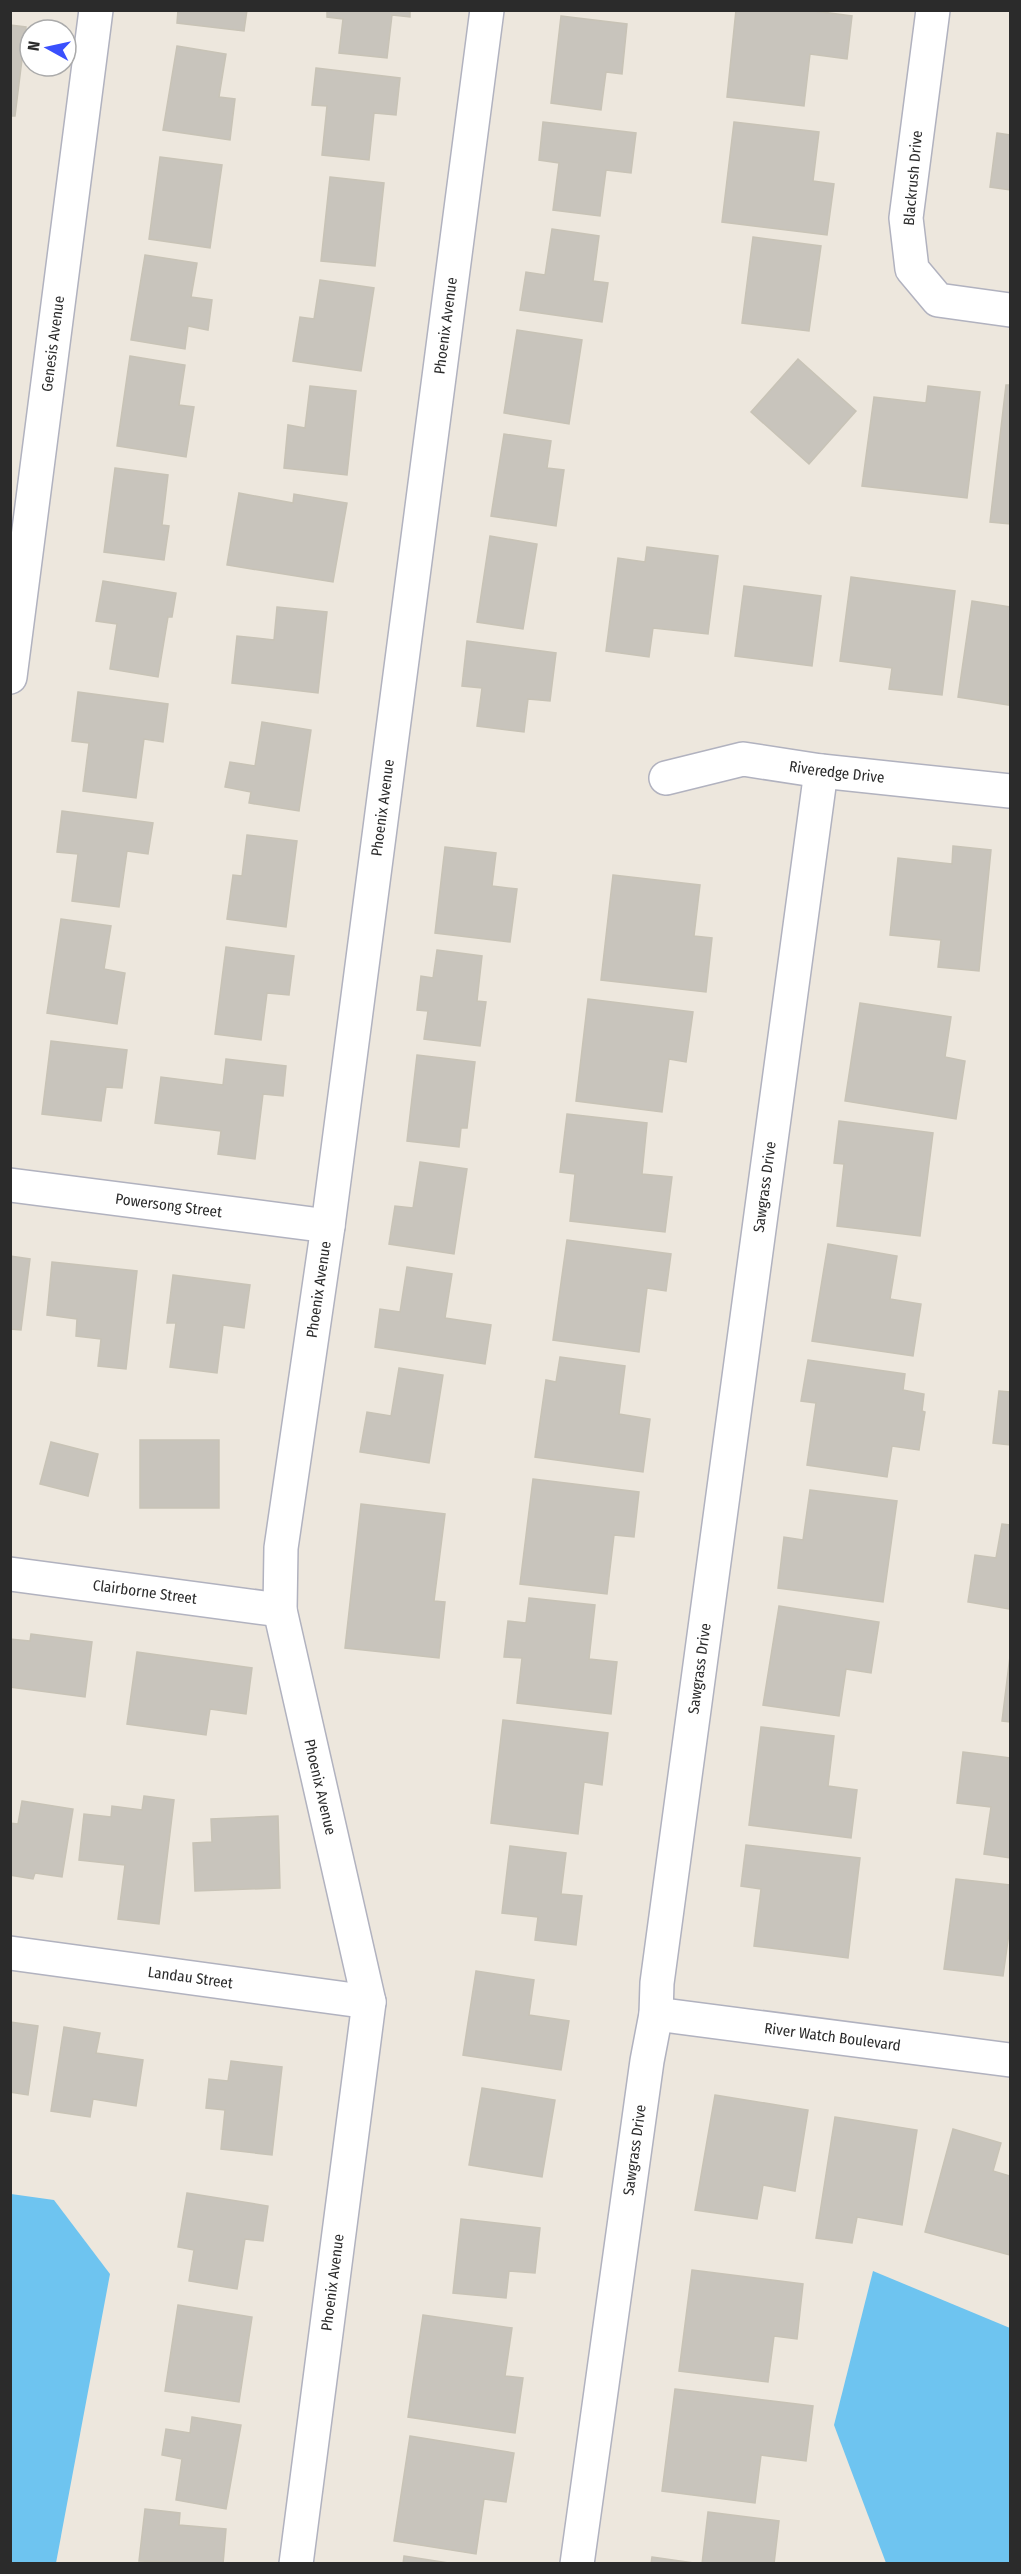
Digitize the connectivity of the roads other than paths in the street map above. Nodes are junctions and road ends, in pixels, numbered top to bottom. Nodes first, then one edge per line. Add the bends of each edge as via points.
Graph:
1 (96, 10) edge
2 (487, 10) edge
3 (933, 10) edge
4 (1011, 310) edge
5 (10, 677) edge
6 (821, 771) junction
7 (666, 778) dead end
8 (1011, 791) edge
9 (10, 1185) edge
10 (328, 1226) junction
11 (10, 1574) edge
12 (280, 1610) junction
13 (10, 1953) edge
14 (369, 2002) junction
15 (656, 2014) junction
16 (1011, 2060) edge
17 (296, 2564) edge
18 (577, 2564) edge

1 - 5 street, Genesis Avenue
2 - 10 street, Phoenix Avenue
3 - 4 street, Blackrush Drive via 906,218 912,268 938,300
6 - 7 street, Riveredge Drive via 743,759
6 - 8 street, Riveredge Drive
6 - 15 street, Sawgrass Drive via 657,1983
9 - 10 street, Powersong Street
10 - 12 street, Phoenix Avenue via 281,1548
11 - 12 street, Clairborne Street
12 - 14 street, Phoenix Avenue
13 - 14 street, Landau Street
14 - 17 street, Phoenix Avenue
15 - 16 street, River Watch Boulevard
15 - 18 street, Sawgrass Drive

